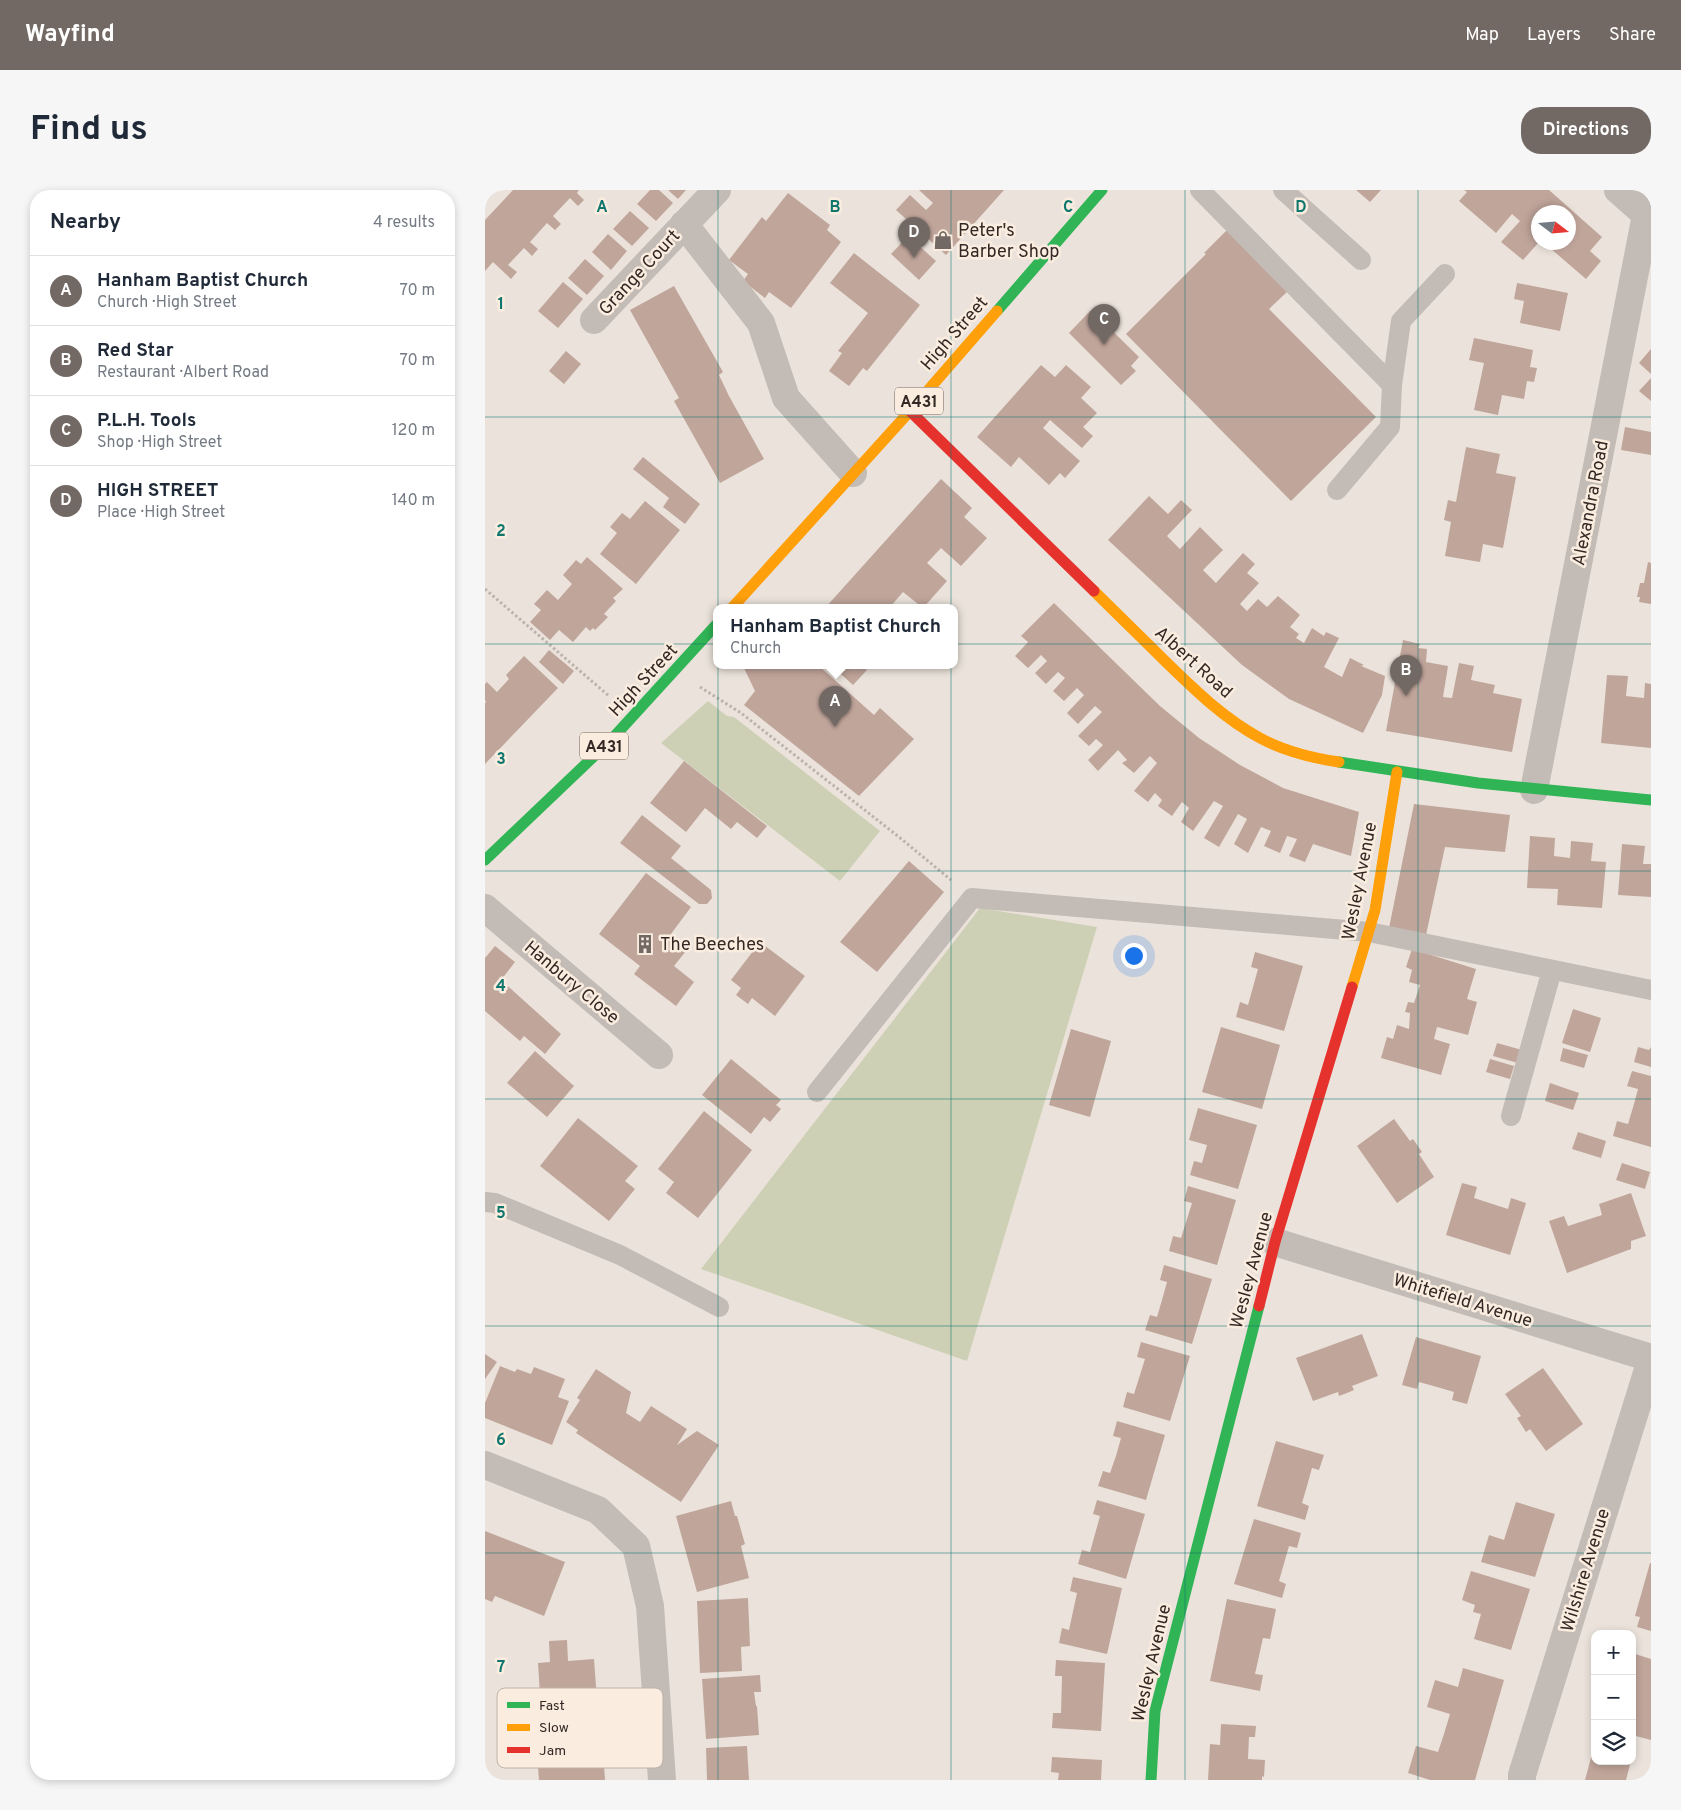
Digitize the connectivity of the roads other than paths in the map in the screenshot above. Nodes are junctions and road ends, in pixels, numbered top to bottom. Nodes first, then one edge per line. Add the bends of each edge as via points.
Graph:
1 (717, 190) edge
2 (1102, 190) edge
3 (1200, 190) edge
4 (1283, 190) edge
5 (1618, 190) edge
6 (1649, 217) edge
7 (684, 224) junction
8 (1361, 260) dead end
9 (1445, 274) dead end
10 (594, 320) dead end
11 (1392, 386) junction
12 (910, 411) junction
13 (853, 473) junction
14 (1337, 490) dead end
15 (736, 604) edge
16 (713, 629) edge
17 (1397, 772) junction
18 (1534, 790) junction
19 (1651, 800) edge
20 (489, 848) edge
21 (485, 908) edge
22 (1369, 932) junction
23 (1552, 970) junction
24 (1651, 990) edge
25 (659, 1055) dead end
26 (817, 1092) dead end
27 (1511, 1116) dead end
28 (485, 1202) edge
29 (1275, 1242) junction
30 (719, 1307) dead end
31 (1651, 1359) edge
32 (485, 1465) edge
33 (655, 1688) edge
34 (1151, 1780) edge
35 (1522, 1780) edge

1 - 7 street, Grange Court
2 - 12 street, High Street / A431
3 - 11 lane
4 - 8 lane
5 - 6 street
6 - 18 street, Alexandra Road
7 - 10 street, Grange Court
7 - 13 street, Grange Court via 761,323 786,398
9 - 11 lane via 1401,321
11 - 14 lane via 1390,427
12 - 13 street, High Street / A431
12 - 17 street, Albert Road via 1202,697 1268,742 1308,756
13 - 15 street, High Street / A431
16 - 20 street, High Street / A431 via 611,740
17 - 18 street, Albert Road
17 - 22 street, Wesley Avenue
18 - 19 street, Albert Road
21 - 25 street, Hanbury Close
22 - 23 lane
22 - 26 lane via 972,898
22 - 29 street, Wesley Avenue
23 - 24 lane
23 - 27 lane
28 - 30 lane via 620,1255
29 - 31 street, Whitefield Avenue
29 - 34 street, Wesley Avenue via 1155,1711
31 - 35 street, Wilshire Avenue
32 - 33 street via 598,1510 636,1546 650,1606

